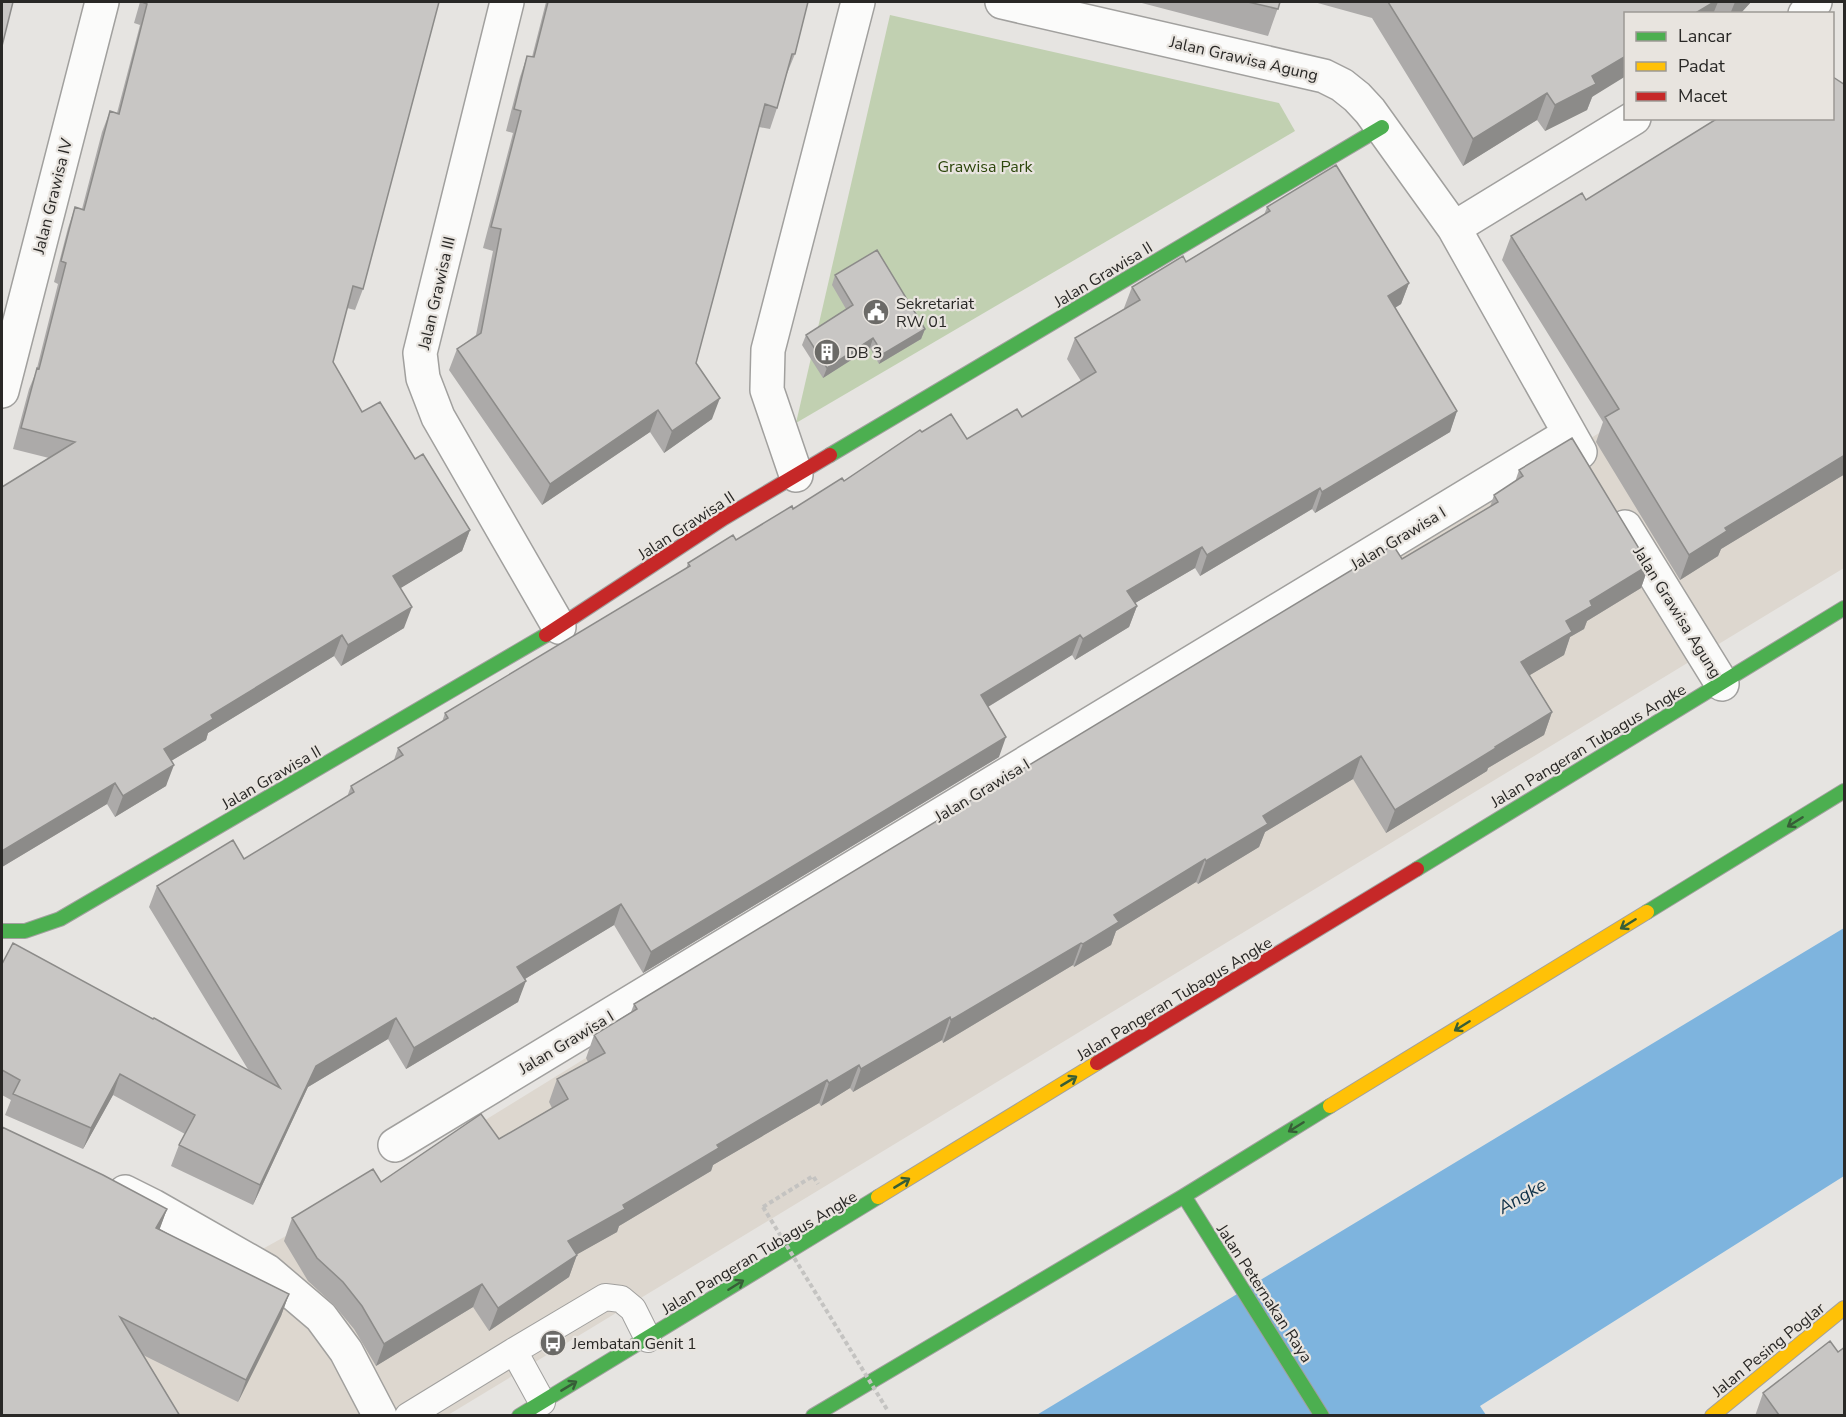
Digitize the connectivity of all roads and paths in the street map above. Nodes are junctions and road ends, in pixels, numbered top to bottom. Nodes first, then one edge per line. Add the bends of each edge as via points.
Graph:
1 (102, 2) edge
2 (507, 2) edge
3 (858, 2) edge
4 (1002, 2) edge
5 (1631, 120) edge
6 (1382, 127) junction
7 (1454, 228) junction
8 (2, 391) edge
9 (1569, 434) junction
10 (796, 475) junction
11 (1594, 475) edge
12 (1612, 505) edge
13 (1845, 608) edge
14 (559, 627) junction
15 (1722, 684) junction
16 (1845, 791) edge
17 (2, 931) edge
18 (395, 1145) dead end
19 (95, 1177) edge
20 (1184, 1196) junction
21 (763, 1208) dead end
22 (1845, 1308) edge
23 (648, 1339) junction
24 (514, 1351) junction
25 (542, 1402) junction
26 (888, 1411) dead end
27 (1320, 1411) edge
28 (380, 1416) edge
29 (408, 1416) edge
30 (519, 1416) edge
31 (813, 1416) edge
32 (1330, 1416) edge
33 (1712, 1416) edge

1 - 8 street, Jalan Grawisa IV
2 - 14 street, Jalan Grawisa III via 420,352 423,378 438,417
3 - 10 street via 768,350 767,390
4 - 6 street, Jalan Grawisa Agung via 1324,76 1357,97
5 - 7 street
6 - 7 street, Jalan Grawisa Agung
6 - 10 main road, Jalan Grawisa II
7 - 9 street, Jalan Grawisa Agung
9 - 11 street, Jalan Grawisa Agung
9 - 18 street, Jalan Grawisa I
10 - 14 main road, Jalan Grawisa II
12 - 15 street, Jalan Grawisa Agung
13 - 15 main road, Jalan Pangeran Tubagus Angke
14 - 17 main road, Jalan Grawisa II via 60,920 35,931
23 -> 15 main road, Jalan Pangeran Tubagus Angke
16 -> 20 main road
19 - 28 street via 267,1271 334,1333
20 - 27 main road, Jalan Peternakan Raya
20 - 31 main road
21 - 26 path, bridge
22 - 33 main road, Jalan Pesing Poglar
23 - 24 lane via 633,1309 621,1299 605,1297
25 -> 23 main road, Jalan Pangeran Tubagus Angke
24 - 25 lane
24 - 29 lane
25 - 30 main road, Jalan Pangeran Tubagus Angke
27 - 32 main road, Jalan Peternakan Raya

